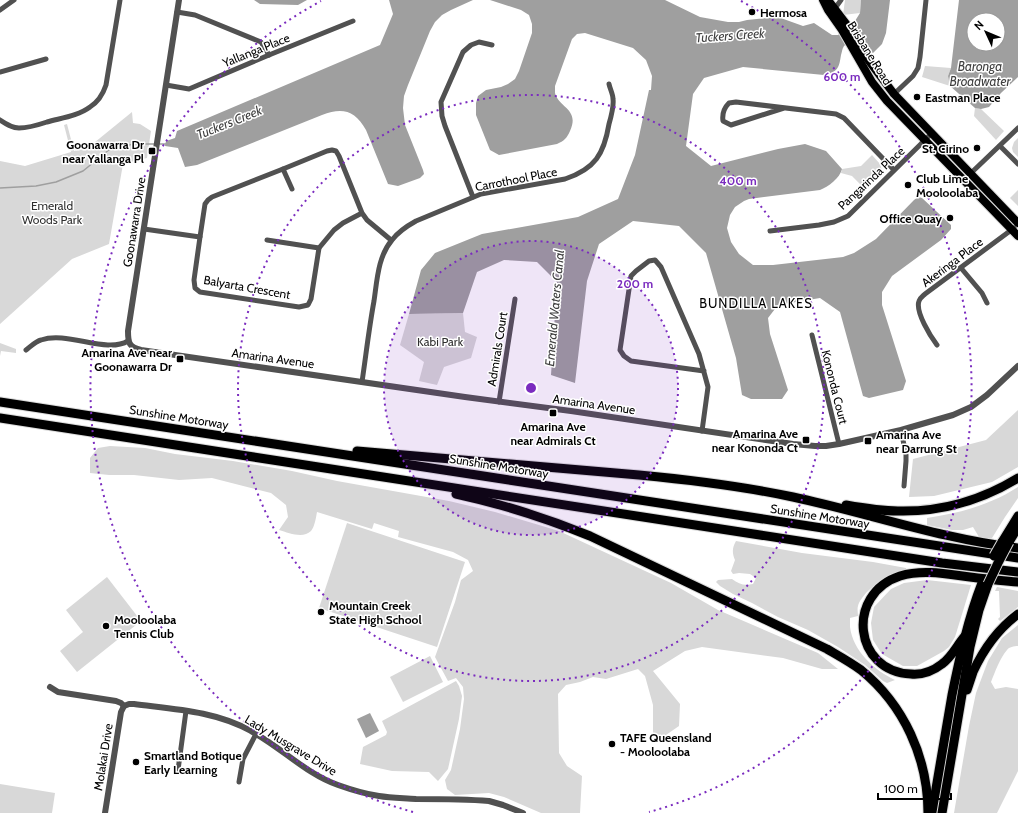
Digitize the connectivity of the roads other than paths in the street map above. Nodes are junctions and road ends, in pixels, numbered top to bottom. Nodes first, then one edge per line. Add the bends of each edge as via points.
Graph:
1 (14, 0) edge
2 (120, 0) edge
3 (179, 0) edge
4 (824, 0) edge
5 (828, 0) edge
6 (841, 0) edge
7 (926, 0) edge
8 (0, 10) edge
9 (178, 12) junction
10 (834, 13) junction
11 (353, 21) dead end
12 (854, 44) junction
13 (492, 45) dead end
14 (269, 55) junction
15 (46, 59) dead end
16 (0, 72) edge
17 (609, 84) dead end
18 (166, 85) junction
19 (894, 94) junction
20 (887, 100) junction
21 (784, 108) junction
22 (0, 120) edge
23 (1018, 128) edge
24 (928, 137) junction
25 (1000, 146) junction
26 (1018, 164) edge
27 (283, 169) junction
28 (894, 170) junction
29 (970, 174) junction
30 (292, 189) dead end
31 (473, 197) junction
32 (362, 213) junction
33 (1017, 228) edge
34 (144, 229) junction
35 (770, 230) dead end
36 (200, 237) junction
37 (267, 240) dead end
38 (391, 240) junction
39 (319, 248) junction
40 (961, 268) junction
41 (515, 299) dead end
42 (987, 302) dead end
43 (812, 335) dead end
44 (128, 341) junction
45 (937, 345) dead end
46 (26, 350) dead end
47 (1018, 366) edge
48 (704, 371) junction
49 (362, 382) junction
50 (0, 402) edge
51 (499, 402) junction
52 (0, 418) edge
53 (901, 430) junction
54 (702, 431) junction
55 (839, 444) junction
56 (336, 453) junction
57 (1018, 478) edge
58 (431, 485) junction
59 (904, 486) dead end
60 (826, 505) junction
61 (1018, 516) edge
62 (1018, 528) edge
63 (1005, 542) junction
64 (1018, 548) edge
65 (1018, 558) edge
66 (1018, 572) edge
67 (1018, 582) edge
68 (985, 584) junction
69 (1018, 614) edge
70 (964, 636) junction
71 (50, 688) dead end
72 (961, 699) junction
73 (124, 706) junction
74 (186, 711) junction
75 (256, 734) junction
76 (178, 770) dead end
77 (239, 782) dead end
78 (105, 813) edge
79 (523, 813) edge
80 (928, 813) edge
81 (932, 813) edge
82 (942, 813) edge

1 - 8 street
2 - 22 street via 106,85 94,104 76,114 24,128 14,128
3 - 9 street, Goonawarra Drive
4 - 10 main road, Brisbane Road via 828,10
5 - 10 main road, Brisbane Road
6 - 10 street
7 - 19 street via 918,68
9 - 14 street via 195,15 261,42
9 - 18 street, Goonawarra Drive
10 - 12 main road, Brisbane Road
11 - 14 street, Yallanga Place
12 - 19 main road, Brisbane Road
12 - 20 main road, Brisbane Road via 872,82
13 - 31 street via 479,42 463,52 441,102 445,126
14 - 18 street, Yallanga Place via 189,89
15 - 16 street
17 - 31 street, Carrothool Place via 614,100 607,138 596,160 586,169 565,179
18 - 34 street, Goonawarra Drive
19 - 20 main road
19 - 24 main road, Brisbane Road
20 - 24 main road, Brisbane Road
21 - 21 street via 730,125 723,121 722,114 729,103
21 - 28 street via 836,114 844,118
23 - 25 street
24 - 28 street, Pangarinda Place
24 - 29 main road, Brisbane Road
24 - 33 main road, Brisbane Road
25 - 26 street
25 - 29 street
27 - 30 street
27 - 32 street, Balyarta Crescent via 327,151 336,151
27 - 36 street, Balyarta Crescent via 208,200 205,204
28 - 35 street, Pangarinda Place via 848,216 819,225
29 - 33 main road, Brisbane Road
31 - 38 street, Carrothool Place via 416,221
32 - 38 street, Balyarta Crescent
32 - 39 street via 334,230
33 - 40 street, Akeringa Place
34 - 36 street
34 - 44 street, Goonawarra Drive
36 - 39 street, Balyarta Crescent via 194,280 195,288 200,292 300,307 308,305 311,299
37 - 39 street
38 - 49 street, Carrothool Place via 379,269
40 - 42 street
40 - 45 street, Akeringa Place via 919,300 923,321
41 - 51 street, Admirals Court
43 - 55 street, Kononda Court
44 - 46 street via 118,345 95,344 52,337 40,340
44 - 49 street, Amarina Avenue via 133,348 141,350
47 - 53 street, Amarina Avenue via 971,407 944,418
48 - 48 street via 631,361 620,350 631,276 649,260 655,260 661,267
48 - 54 street via 708,387
49 - 51 street, Amarina Avenue
50 - 56 highway, Sunshine Motorway
51 - 54 street, Amarina Avenue
52 - 58 highway
53 - 55 street, Amarina Avenue
53 - 59 street via 906,461
54 - 55 street, Amarina Avenue via 793,444
56 - 60 highway via 344,450 676,479 793,497
56 - 65 highway, Sunshine Motorway
57 - 60 highway via 979,497 932,509 898,511
58 - 66 highway via 942,563
58 - 80 highway via 439,490 531,514 590,536 827,649 852,664 886,694 910,731 923,770
60 - 64 highway via 944,535
61 - 63 highway
62 - 63 highway
63 - 68 highway, bridge
67 - 70 highway via 920,572 892,579 879,588 864,612 863,633 870,651 879,662 899,673 915,675 929,672 953,654
68 - 70 highway via 974,605
68 - 72 highway via 974,625
69 - 72 highway via 1003,627 987,647
70 - 81 highway
71 - 73 street, Lady Musgrave Drive via 59,693 116,701
72 - 82 highway
73 - 74 street, Lady Musgrave Drive via 134,704
73 - 78 street, Molakai Drive
74 - 75 street, Lady Musgrave Drive via 218,718
74 - 76 street
75 - 77 street via 243,759
75 - 79 street, Lady Musgrave Drive via 320,777 362,793 392,798 489,801

